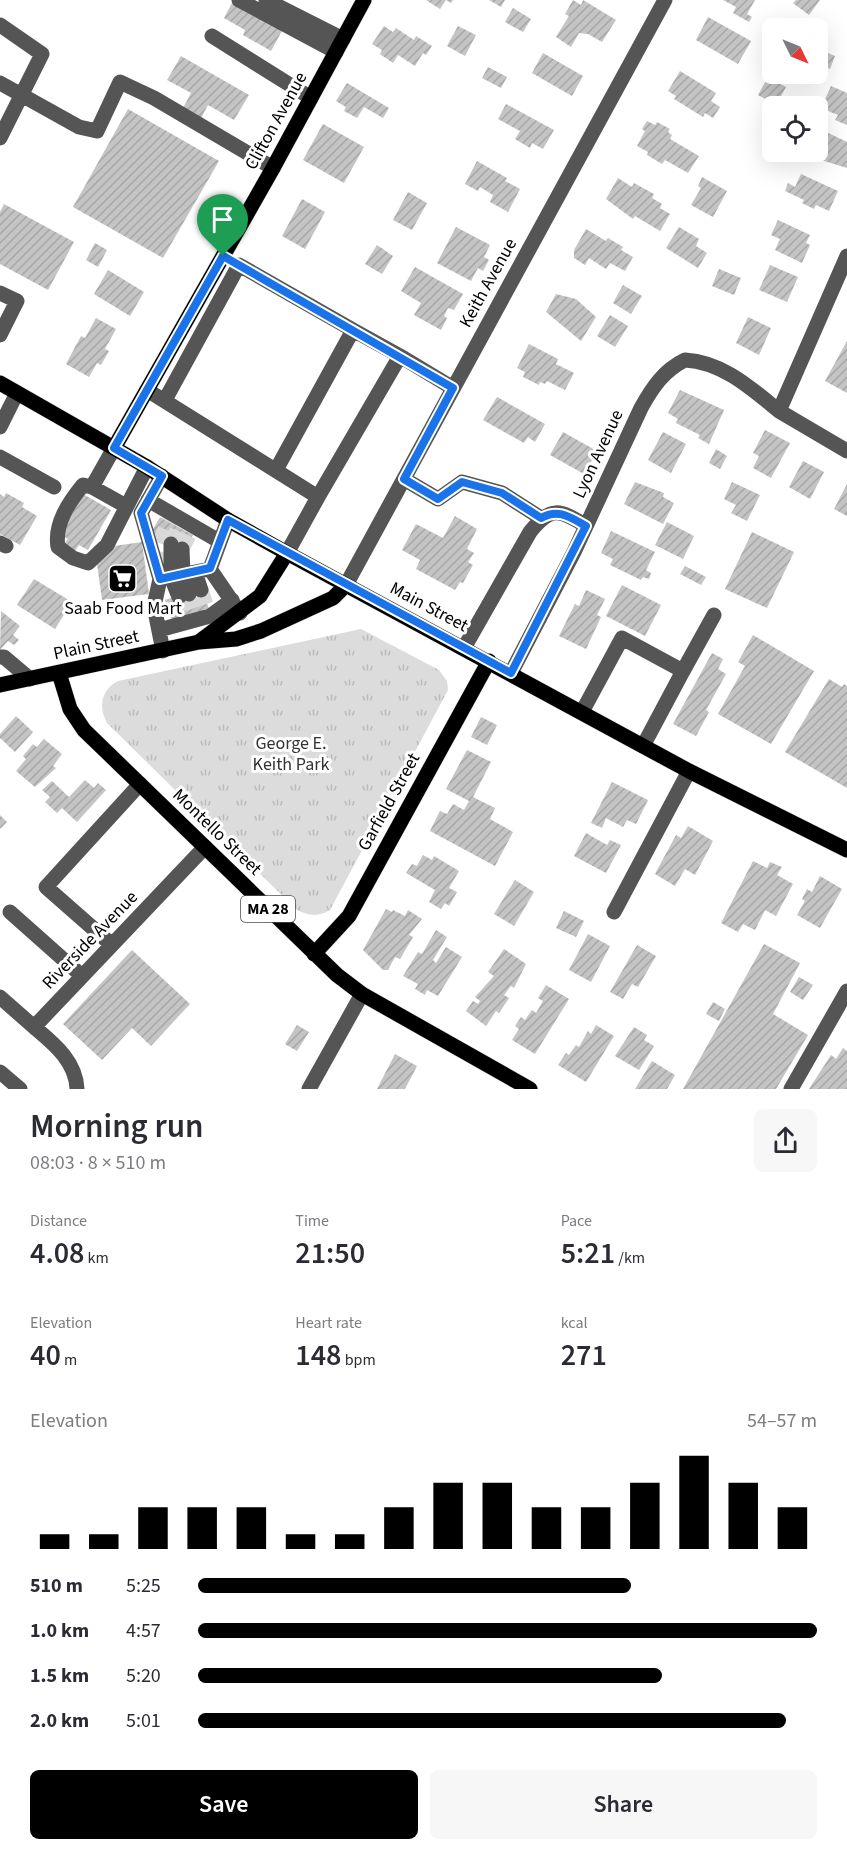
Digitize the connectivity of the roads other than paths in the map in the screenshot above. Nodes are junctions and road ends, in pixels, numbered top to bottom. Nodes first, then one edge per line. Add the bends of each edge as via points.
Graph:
1 (239, 0) edge
2 (266, 0) edge
3 (364, 0) edge
4 (665, 0) edge
5 (0, 25) edge
6 (212, 36) dead end
7 (339, 45) junction
8 (0, 83) edge
9 (23, 95) junction
10 (311, 98) junction
11 (0, 138) edge
12 (273, 168) junction
13 (223, 256) junction
14 (847, 256) edge
15 (238, 265) junction
16 (0, 293) edge
17 (353, 330) junction
18 (0, 335) edge
19 (400, 356) junction
20 (0, 384) edge
21 (453, 388) junction
22 (147, 390) junction
23 (17, 393) junction
24 (165, 400) junction
25 (779, 411) junction
26 (0, 427) edge
27 (114, 448) junction
28 (847, 451) edge
29 (0, 456) edge
30 (147, 467) junction
31 (276, 470) junction
32 (162, 476) junction
33 (404, 479) junction
34 (54, 487) dead end
35 (92, 487) junction
36 (318, 497) junction
37 (148, 500) junction
38 (126, 506) junction
39 (541, 518) junction
40 (228, 520) junction
41 (586, 526) junction
42 (219, 541) junction
43 (176, 546) tunnel mouth
44 (287, 553) junction
45 (184, 574) junction
46 (346, 585) junction
47 (236, 606) junction
48 (714, 615) dead end
49 (159, 630) junction
50 (199, 642) junction
51 (464, 648) junction
52 (163, 651) junction
53 (0, 657) edge
54 (489, 661) junction
55 (683, 671) junction
56 (58, 673) junction
57 (511, 673) junction
58 (30, 678) junction
59 (0, 685) edge
60 (582, 712) junction
61 (643, 746) junction
62 (690, 771) junction
63 (140, 784) junction
64 (205, 847) junction
65 (847, 850) edge
66 (10, 912) dead end
67 (614, 912) dead end
68 (111, 945) junction
69 (314, 954) junction
70 (82, 976) junction
71 (847, 992) edge
72 (362, 994) junction
73 (0, 997) edge
74 (34, 1027) junction
75 (0, 1072) edge
76 (20, 1089) edge
77 (77, 1089) edge
78 (309, 1089) edge
79 (530, 1089) edge
80 (791, 1089) edge

1 - 7 street
2 - 7 street
3 - 7 main road, Clifton Avenue
4 - 21 street, Keith Avenue
5 - 9 street via 42,54
6 - 10 street
7 - 10 main road, Clifton Avenue
8 - 9 street
9 - 11 street
9 - 12 street via 79,127 97,131 120,82
10 - 12 main road, Clifton Avenue
12 - 13 main road, Clifton Avenue
13 - 15 street
13 - 22 main road, Clifton Avenue
14 - 25 street
15 - 17 street
15 - 24 street
16 - 18 street via 17,301
17 - 19 street
17 - 31 street
19 - 21 street
19 - 36 street
20 - 23 main road, Main Street
21 - 33 street, Keith Avenue
22 - 24 street
22 - 27 main road, Clifton Avenue
23 - 26 street
23 - 27 main road, Main Street
24 - 31 street
25 - 28 street, Lyon Avenue
25 - 41 street, Lyon Avenue via 744,382 722,370 697,361 677,364 650,392
27 - 30 main road, Main Street
27 - 35 street
29 - 34 street
30 - 32 main road, Main Street
30 - 38 street
31 - 36 street
32 - 37 street
32 - 40 main road, Main Street
33 - 39 street via 438,499 462,482 469,483 502,493
33 - 46 street, Keith Avenue
35 - 38 street
35 - 38 street via 83,485 68,503 56,536 58,547 73,558 88,563 107,545
36 - 44 street
37 - 42 street
37 - 45 street via 141,513
39 - 41 street via 556,512
39 - 51 street
40 - 42 street
40 - 44 main road, Main Street
41 - 57 street, Lyon Avenue
42 - 45 street
43 - 45 street
44 - 46 main road, Main Street
44 - 47 main road, Plain Street via 266,590
45 - 45 street via 190,593
45 - 47 street
45 - 49 street via 154,606
46 - 50 main road, Plain Street via 337,596 261,631 237,639
46 - 51 main road, Main Street
47 - 49 street
47 - 50 main road, Plain Street
48 - 55 street
49 - 52 street
50 - 52 main road, Plain Street
51 - 54 main road, Main Street
52 - 56 main road, Plain Street
53 - 58 street
54 - 57 main road, Main Street
54 - 69 main road, Garfield Street via 349,916
55 - 60 street via 622,639
55 - 61 street
56 - 58 main road, Plain Street
56 - 63 main road, Montello Street / MA 28 via 67,702 80,725
57 - 60 main road, Main Street
58 - 59 main road, Plain Street
60 - 61 main road, Main Street
61 - 62 main road, Main Street
62 - 65 main road, Main Street
62 - 67 street
63 - 64 main road, Montello Street / MA 28
63 - 68 street via 46,886
64 - 68 street, Riverside Avenue
64 - 69 main road, Montello Street / MA 28
66 - 70 street
68 - 70 street, Riverside Avenue
69 - 72 main road, Montello Street / MA 28
70 - 74 street, Riverside Avenue
71 - 80 street
72 - 78 street
72 - 79 main road, Montello Street / MA 28
73 - 74 street
74 - 77 street via 63,1054
75 - 76 street

